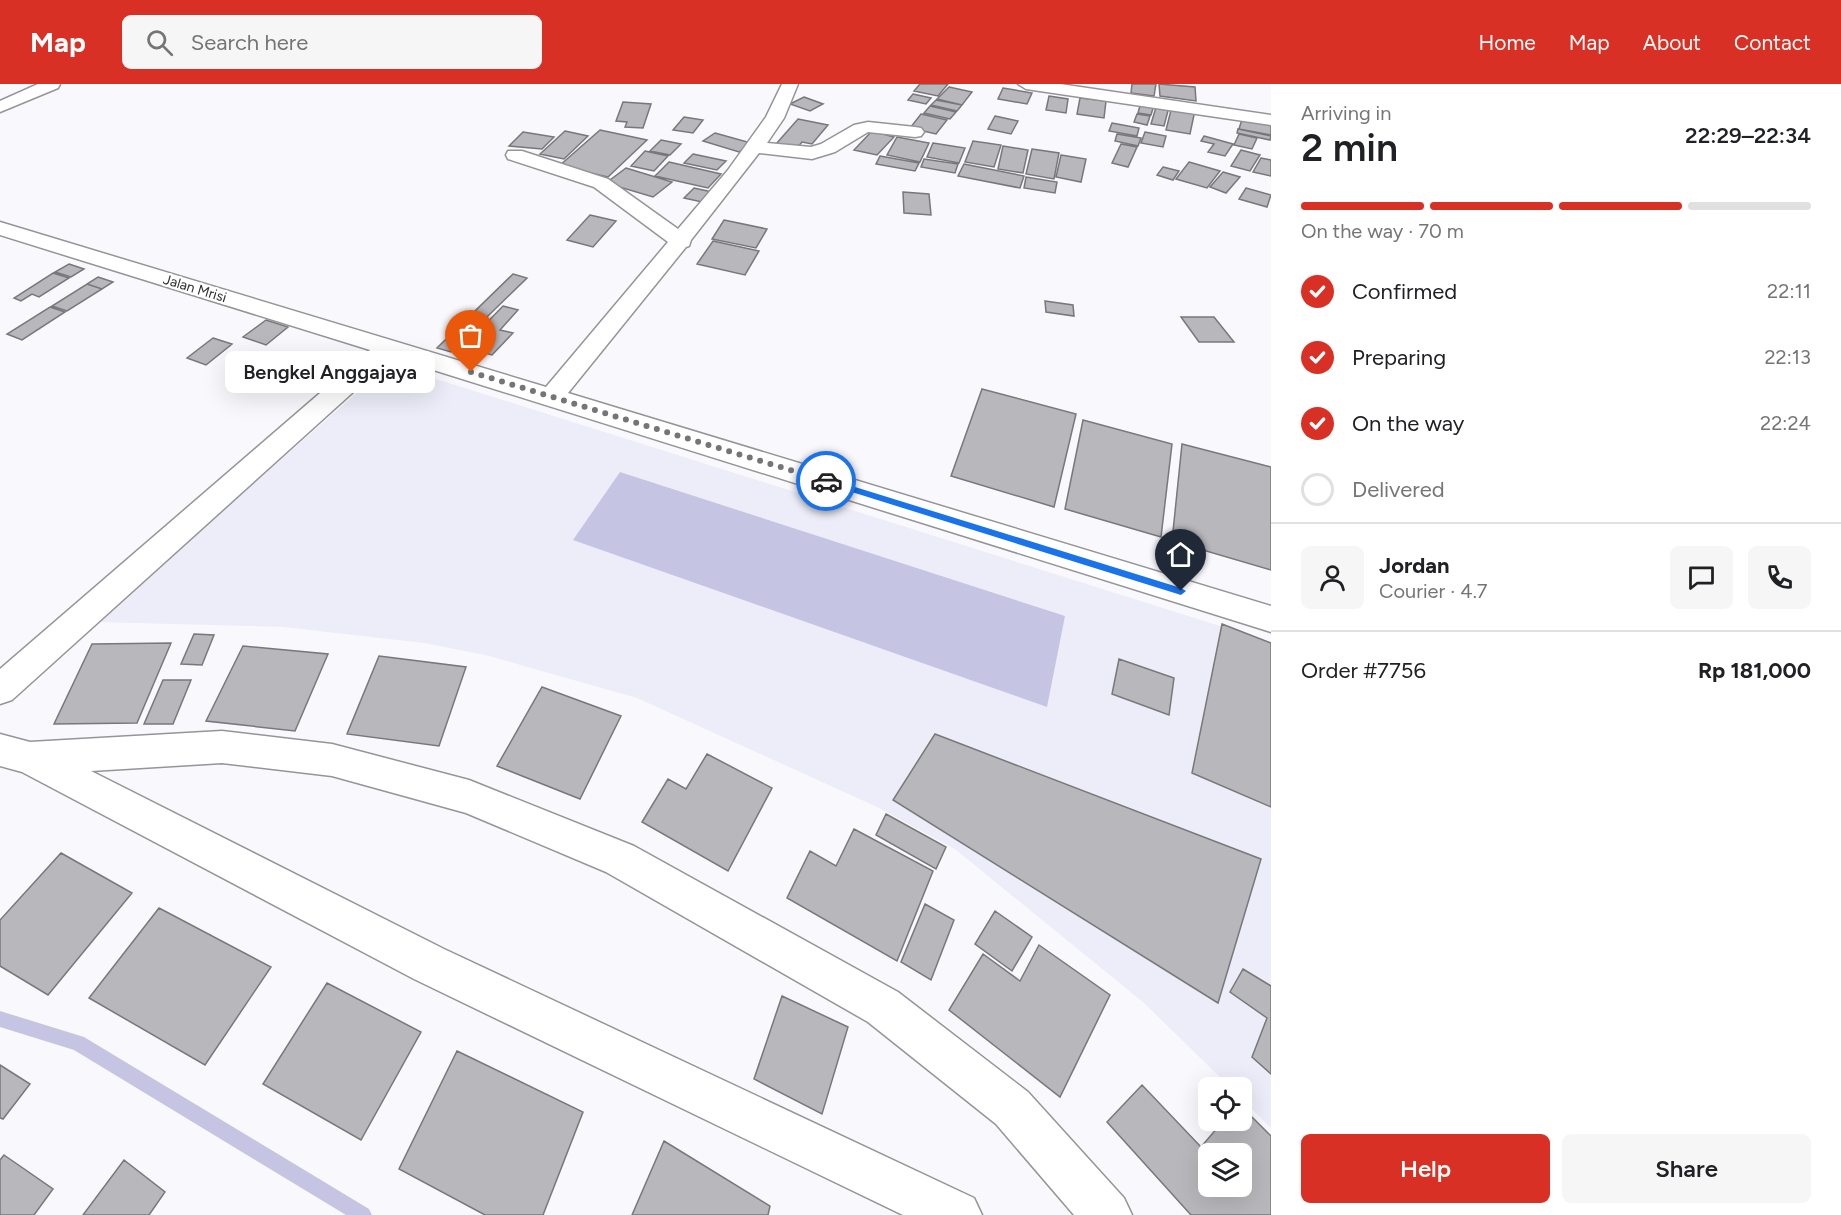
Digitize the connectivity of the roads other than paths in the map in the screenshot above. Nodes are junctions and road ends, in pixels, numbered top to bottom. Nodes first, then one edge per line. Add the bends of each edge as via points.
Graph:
1 (52, 84) edge
2 (790, 84) edge
3 (1026, 84) edge
4 (0, 107) edge
5 (1271, 120) edge
6 (915, 132) dead end
7 (755, 147) junction
8 (515, 155) dead end
9 (0, 228) edge
10 (682, 242) junction
11 (389, 347) junction
12 (552, 396) junction
13 (1271, 619) edge
14 (0, 690) edge
15 (15, 754) edge
16 (957, 1215) edge
17 (1107, 1215) edge

1 - 4 street
2 - 7 street via 775,118
3 - 5 street
6 - 7 street via 860,129 813,153
7 - 10 street
8 - 10 street via 601,183
9 - 11 street, Jalan Mrisi
10 - 12 street
11 - 12 street, Jalan Mrisi
11 - 14 street
12 - 13 street, Jalan Mrisi
15 - 16 street via 429,964
15 - 17 street via 222,747 332,760 469,797 620,859 883,1007 1012,1108

